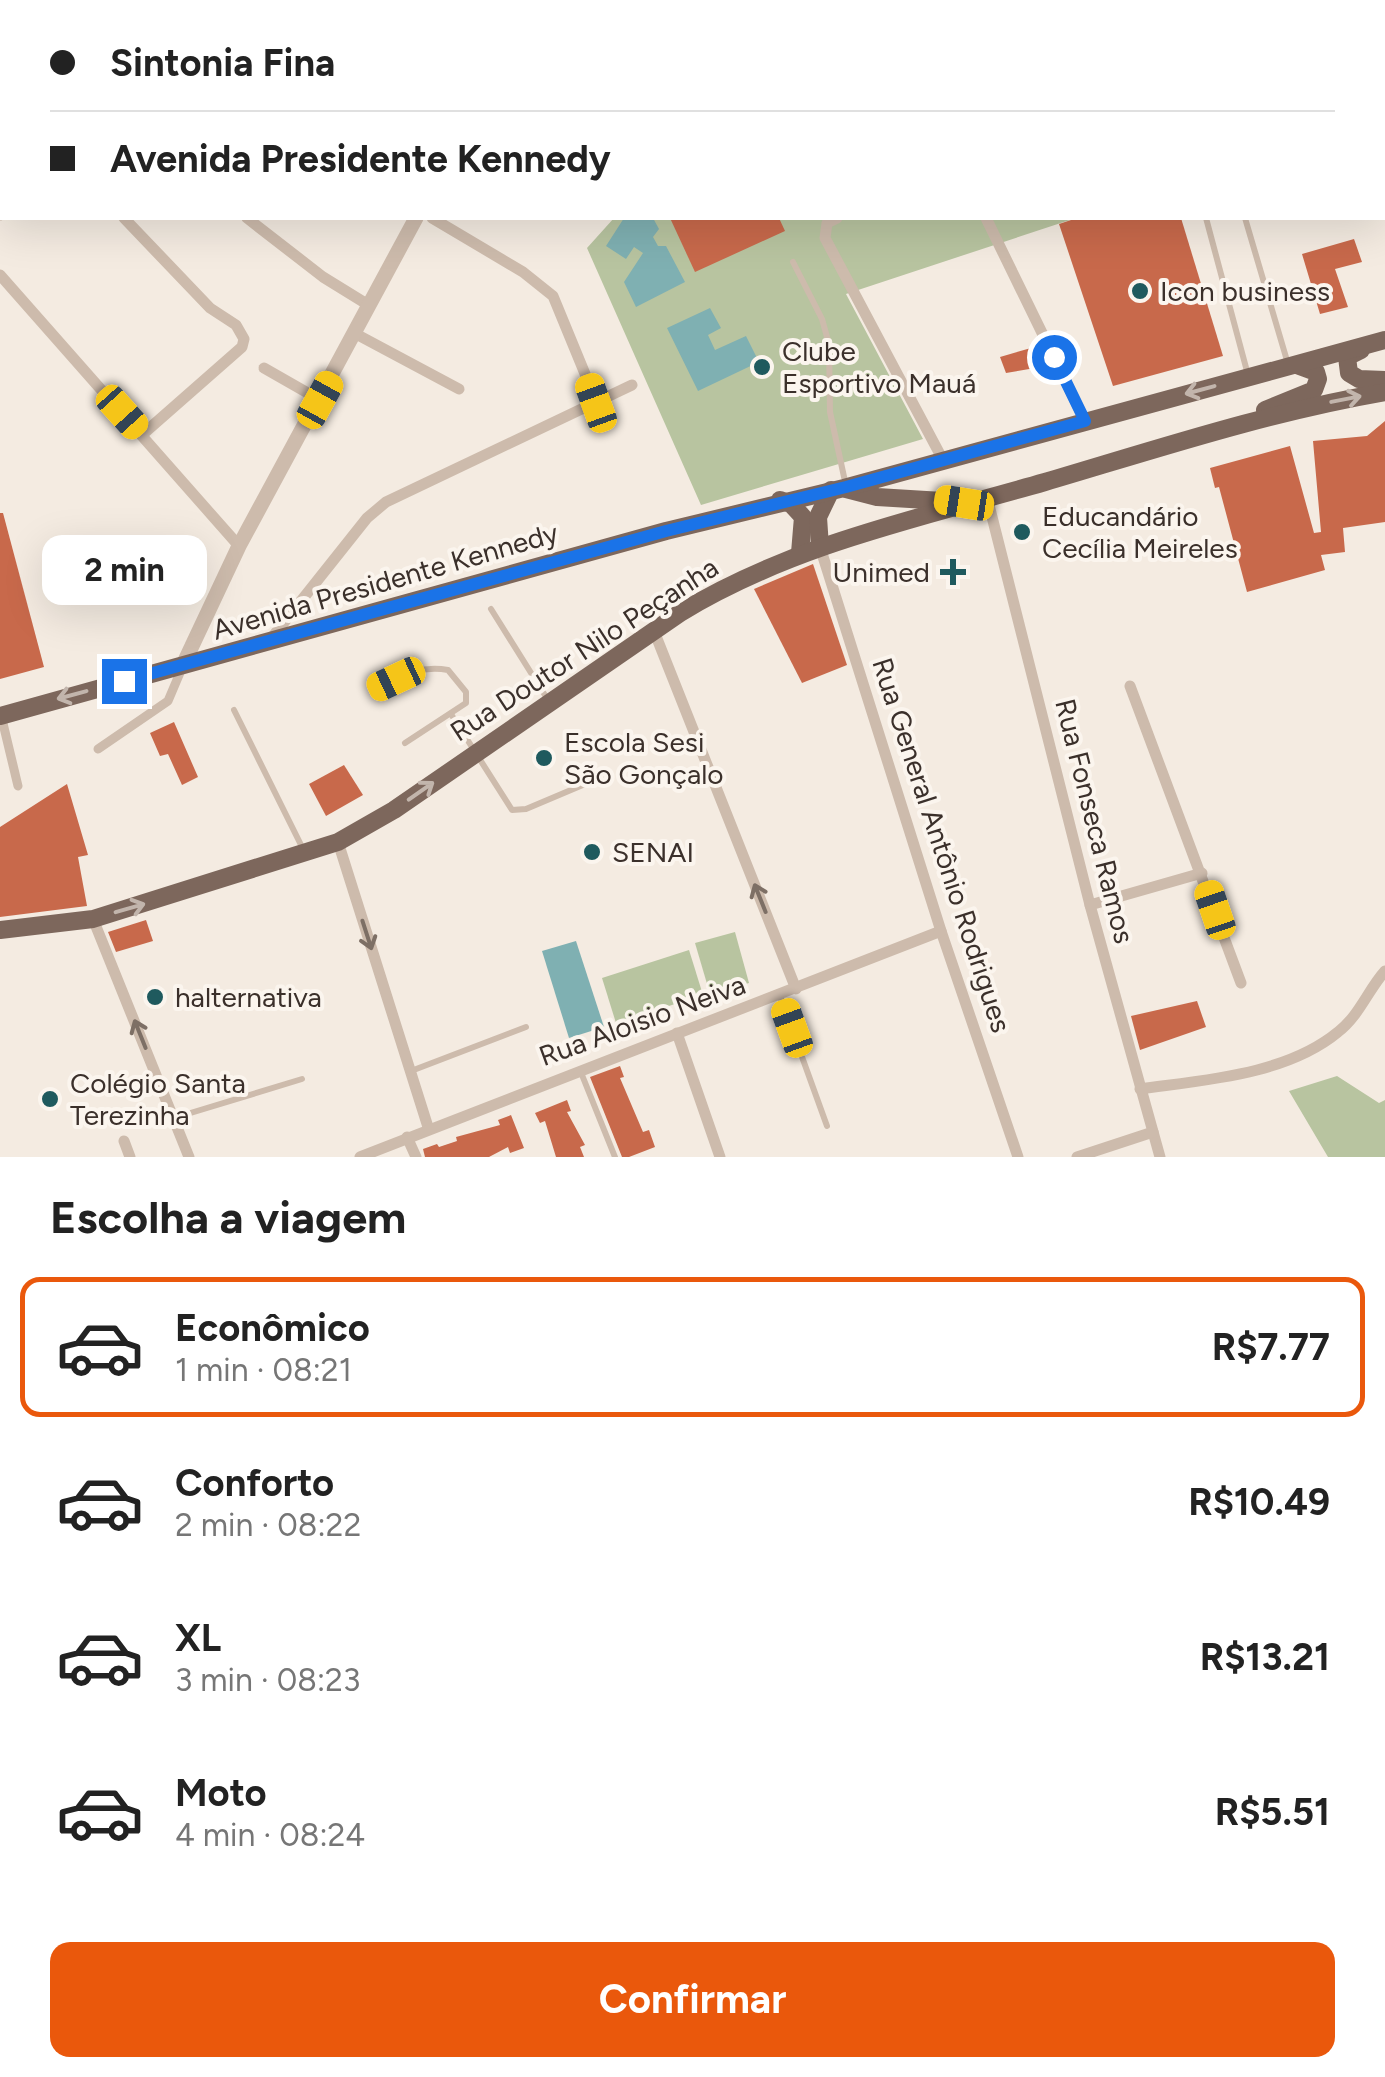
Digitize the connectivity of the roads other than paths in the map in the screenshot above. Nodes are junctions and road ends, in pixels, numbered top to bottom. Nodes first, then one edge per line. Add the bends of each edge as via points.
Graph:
1 (126, 220) edge
2 (250, 220) edge
3 (415, 220) edge
4 (435, 220) edge
5 (833, 220) edge
6 (987, 220) edge
7 (1207, 220) edge
8 (1246, 220) edge
9 (793, 262) dead end
10 (0, 274) edge
11 (10, 286) junction
12 (0, 296) edge
13 (370, 306) junction
14 (356, 334) junction
15 (1385, 340) edge
16 (1291, 365) junction
17 (264, 368) dead end
18 (1248, 376) junction
19 (1385, 380) edge
20 (632, 385) dead end
21 (460, 389) dead end
22 (1385, 392) edge
23 (320, 400) junction
24 (596, 403) junction
25 (1085, 421) junction
26 (1238, 425) junction
27 (143, 434) junction
28 (943, 460) junction
29 (846, 489) junction
30 (987, 497) junction
31 (780, 500) junction
32 (964, 503) junction
33 (868, 535) junction
34 (239, 546) junction
35 (820, 547) junction
36 (800, 553) junction
37 (491, 609) dead end
38 (654, 631) junction
39 (268, 644) junction
40 (183, 665) junction
41 (1130, 686) dead end
42 (377, 688) dead end
43 (549, 701) junction
44 (234, 710) dead end
45 (451, 714) junction
46 (1, 716) edge
47 (406, 742) dead end
48 (98, 749) dead end
49 (476, 752) junction
50 (596, 779) dead end
51 (18, 786) dead end
52 (338, 842) junction
53 (304, 852) junction
54 (1202, 873) junction
55 (1090, 904) junction
56 (94, 918) junction
57 (0, 930) edge
58 (941, 931) junction
59 (1385, 971) edge
60 (1241, 983) dead end
61 (796, 989) junction
62 (780, 996) junction
63 (526, 1028) dead end
64 (678, 1033) junction
65 (580, 1069) junction
66 (411, 1071) junction
67 (302, 1079) dead end
68 (1140, 1089) junction
69 (174, 1118) junction
70 (827, 1126) dead end
71 (428, 1128) junction
72 (1152, 1132) junction
73 (407, 1137) junction
74 (124, 1141) dead end
75 (130, 1157) edge
76 (189, 1157) edge
77 (360, 1157) edge
78 (416, 1157) edge
79 (615, 1157) edge
80 (720, 1157) edge
81 (1018, 1157) edge
82 (1077, 1157) edge
83 (1160, 1157) edge

1 - 27 street via 244,339
2 - 13 street
3 - 13 street
4 - 24 street via 553,296
5 - 28 street via 825,238
6 - 25 street
7 - 18 lane
8 - 16 lane
9 - 29 lane via 829,344 830,412
10 - 11 street
11 - 12 lane
11 - 27 street
13 - 14 street
14 - 21 street
14 - 23 street
15 - 16 main road, Avenida Presidente Kennedy
15 - 19 main road via 1346,362 1359,379
16 - 18 main road, Avenida Presidente Kennedy
16 - 26 main road via 1316,372 1314,390
17 - 23 street
18 -> 25 main road, Avenida Presidente Kennedy
20 - 24 street
26 -> 22 main road, Rua Doutor Nilo Peçanha
23 - 34 street
24 - 39 street via 386,502
25 - 28 main road, Avenida Presidente Kennedy
26 - 30 main road, Rua Doutor Nilo Peçanha
27 - 34 street
28 - 29 main road, Avenida Presidente Kennedy
29 - 31 main road, Avenida Presidente Kennedy
29 - 32 main road, Avenida Presidente Kennedy
29 - 33 main road via 874,512
29 - 35 main road via 818,517
30 - 32 main road, Rua Doutor Nilo Peçanha
30 - 55 street, Rua Fonseca Ramos
31 - 36 main road via 804,517
31 - 39 main road, Avenida Presidente Kennedy
32 - 33 main road, Rua Doutor Nilo Peçanha
33 - 35 main road, Rua Doutor Nilo Peçanha
34 - 40 street
35 - 36 main road, Rua Doutor Nilo Peçanha
35 - 58 street, Rua General Antônio Rodrigues
36 - 38 main road, Rua Doutor Nilo Peçanha via 724,586
37 - 43 lane
38 - 43 main road, Rua Doutor Nilo Peçanha
61 -> 38 street
39 - 40 main road, Avenida Presidente Kennedy
40 -> 46 main road, Avenida Presidente Kennedy
40 - 48 street via 168,701
41 - 54 street
42 - 45 lane via 416,670 448,670 466,692 466,702
43 - 49 main road, Rua Doutor Nilo Peçanha
44 - 53 lane
45 - 47 lane
45 - 49 lane
46 - 51 street
49 - 50 lane via 512,810
52 -> 49 main road, Rua Doutor Nilo Peçanha
52 - 53 main road, Rua Doutor Nilo Peçanha
52 -> 66 street
56 -> 53 main road, Rua Doutor Nilo Peçanha
54 - 55 street
54 - 60 street
55 - 68 street, Rua Fonseca Ramos
56 - 57 main road, Rua Doutor Nilo Peçanha
69 -> 56 street
58 - 61 street, Rua Aloisio Neiva
58 - 81 street, Rua General Antônio Rodrigues
59 - 68 street via 1340,1031 1313,1048 1213,1078
61 - 62 street, Rua Aloisio Neiva
62 - 64 street, Rua Aloisio Neiva
62 - 70 lane
63 - 66 lane
64 - 65 street, Rua Aloisio Neiva
64 - 80 street
65 - 71 street, Rua Aloisio Neiva
65 - 79 lane
66 - 71 street
67 - 69 lane
68 - 72 street, Rua Fonseca Ramos
69 - 76 street
71 - 73 street, Rua Aloisio Neiva
72 - 82 street
72 - 83 street, Rua Fonseca Ramos
73 - 77 street, Rua Aloisio Neiva
73 - 78 street
74 - 75 street

